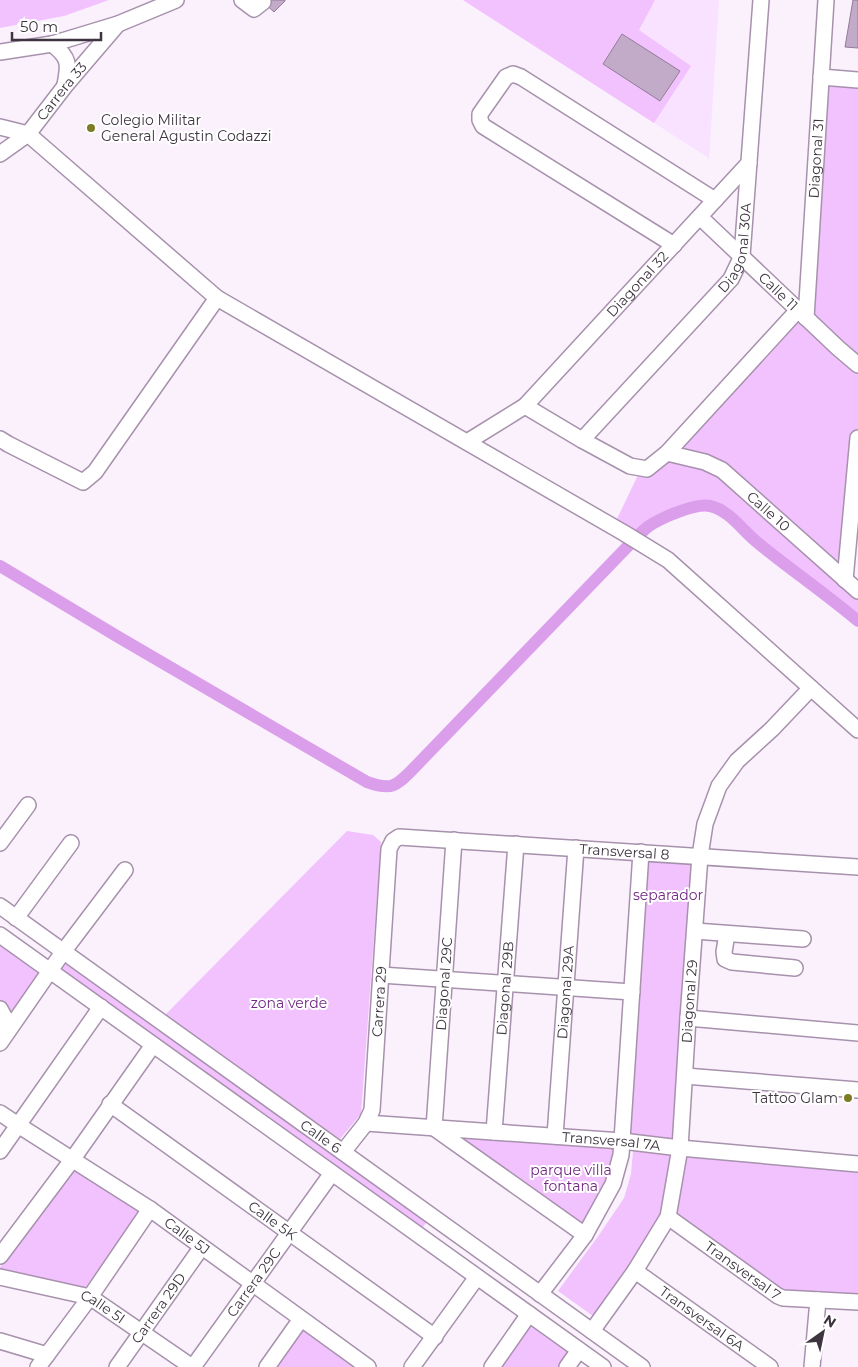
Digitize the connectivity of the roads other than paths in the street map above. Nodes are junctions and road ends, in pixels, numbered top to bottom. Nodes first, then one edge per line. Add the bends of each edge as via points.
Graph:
1 (176, 0) edge
2 (242, 0) edge
3 (761, 0) edge
4 (826, 0) edge
5 (263, 2) dead end
6 (118, 24) junction
7 (52, 44) junction
8 (0, 52) edge
9 (821, 77) junction
10 (858, 80) edge
11 (65, 86) junction
12 (0, 127) edge
13 (28, 134) junction
14 (0, 154) edge
15 (749, 163) junction
16 (715, 200) junction
17 (700, 217) junction
18 (674, 245) junction
19 (742, 256) junction
20 (217, 298) junction
21 (802, 314) junction
22 (858, 364) edge
23 (525, 406) junction
24 (0, 438) edge
25 (858, 438) edge
26 (582, 440) junction
27 (467, 442) junction
28 (667, 453) junction
29 (845, 580) junction
30 (858, 591) edge
31 (811, 688) junction
32 (858, 730) edge
33 (28, 805) dead end
34 (454, 840) junction
35 (393, 841) joint
36 (0, 843) edge
37 (71, 843) dead end
38 (516, 844) junction
39 (576, 848) junction
40 (641, 852) junction
41 (700, 856) junction
42 (858, 867) edge
43 (125, 870) dead end
44 (0, 906) edge
45 (16, 918) junction
46 (695, 931) junction
47 (728, 934) junction
48 (0, 936) edge
49 (803, 939) dead end
50 (63, 952) junction
51 (795, 968) dead end
52 (50, 971) junction
53 (381, 975) junction
54 (444, 980) junction
55 (506, 984) junction
56 (566, 987) junction
57 (632, 992) junction
58 (101, 1007) junction
59 (0, 1009) edge
60 (688, 1018) junction
61 (858, 1033) edge
62 (4, 1037) edge
63 (154, 1045) junction
64 (685, 1076) junction
65 (858, 1090) edge
66 (110, 1104) junction
67 (0, 1112) edge
68 (366, 1123) junction
69 (18, 1126) junction
70 (434, 1128) junction
71 (494, 1132) junction
72 (555, 1136) junction
73 (622, 1141) junction
74 (680, 1148) junction
75 (0, 1151) edge
76 (343, 1152) junction
77 (72, 1160) junction
78 (858, 1164) edge
79 (332, 1173) junction
80 (150, 1209) junction
81 (431, 1216) junction
82 (668, 1216) junction
83 (288, 1233) junction
84 (418, 1234) junction
85 (585, 1235) junction
86 (202, 1248) junction
87 (0, 1256) edge
88 (634, 1271) junction
89 (0, 1277) edge
90 (477, 1277) junction
91 (252, 1284) junction
92 (540, 1294) junction
93 (90, 1297) junction
94 (818, 1300) junction
95 (858, 1302) edge
96 (529, 1314) junction
97 (301, 1319) junction
98 (592, 1331) junction
99 (141, 1332) junction
100 (434, 1337) junction
101 (0, 1341) edge
102 (579, 1350) junction
103 (43, 1361) edge
104 (117, 1367) edge
105 (192, 1367) edge
106 (267, 1367) edge
107 (368, 1367) edge
108 (412, 1367) edge
109 (492, 1367) edge
110 (567, 1367) edge
111 (604, 1367) edge
112 (642, 1367) edge
113 (770, 1367) edge
114 (812, 1367) edge

1 - 6 street
2 - 5 street via 254,9
3 - 15 street, Diagonal 30A
4 - 9 street, Diagonal 31
6 - 7 street
6 - 11 street, Carrera 33
7 - 8 street
7 - 11 street via 63,53 69,67
9 - 10 street
9 - 21 street, Diagonal 31
11 - 13 street, Carrera 33
12 - 13 street
13 - 14 street, Carrera 33
13 - 20 street
15 - 16 street, Diagonal 32
15 - 19 street, Diagonal 30A
16 - 17 street, Diagonal 32
16 - 18 street via 521,77 512,74 506,77 480,114 483,126
17 - 18 street, Diagonal 32
17 - 19 street, Calle 11
18 - 23 street, Diagonal 32
19 - 21 street, Calle 11
19 - 26 street, Diagonal 30A via 731,279
20 - 24 street via 95,472 83,482
20 - 27 street
21 - 22 street, Calle 11
21 - 28 street
23 - 26 street
23 - 27 street, Diagonal 32
25 - 29 street
26 - 28 street via 630,466 647,469
27 - 31 street via 668,560
28 - 29 street, Calle 10 via 705,462 722,470
29 - 30 street, Calle 10
31 - 32 street
31 - 41 street, Diagonal 29 via 737,761 719,786 706,824
33 - 36 street
34 - 35 street, Transversal 8 via 399,837
34 - 38 street, Transversal 8
34 - 54 street, Diagonal 29C
35 - 53 street, Carrera 29 via 389,849
37 - 45 street
38 - 39 street, Transversal 8
38 - 55 street, Diagonal 29B
39 - 40 street, Transversal 8
39 - 56 street, Diagonal 29A
40 - 41 street, Transversal 8
40 - 57 street
41 - 42 street, Transversal 8
41 - 46 street, Diagonal 29
43 - 50 street
44 - 45 street, Calle 6
45 - 50 street, Calle 6
46 - 47 street
46 - 60 street, Diagonal 29
47 - 49 street
47 - 51 street via 725,959
48 - 52 street, Calle 6
50 - 52 street
50 - 76 street, Calle 6
52 - 58 street, Calle 6
52 - 62 street
53 - 54 street
53 - 68 street, Carrera 29 via 372,1110
54 - 55 street
54 - 70 street, Diagonal 29C
55 - 56 street
55 - 71 street, Diagonal 29B
56 - 57 street
56 - 72 street, Diagonal 29A
57 - 73 street
58 - 63 street, Calle 6
58 - 69 street
59 - 62 street via 6,1020
60 - 61 street
60 - 64 street, Diagonal 29
63 - 66 street
63 - 79 street, Calle 6
64 - 65 street
64 - 74 street, Diagonal 29
66 - 77 street
66 - 83 street, Calle 5K
67 - 69 street, Calle 5J
68 - 70 street, Transversal 7A
68 - 76 street, Carrera 29
69 - 75 street
69 - 77 street, Calle 5J
70 - 71 street, Transversal 7A
70 - 85 street
71 - 72 street, Transversal 7A
72 - 73 street, Transversal 7A
73 - 74 street, Transversal 7A
73 - 85 street via 613,1184
74 - 78 street, Transversal 7A
74 - 82 street, Diagonal 29
76 - 81 street, Calle 6
77 - 80 street, Calle 5J
77 - 87 street
79 - 83 street, Carrera 29C
79 - 84 street, Calle 6
80 - 86 street, Calle 5J
80 - 93 street
81 - 84 street
81 - 92 street, Calle 6
82 - 88 street, Diagonal 29
82 - 94 street, Transversal 7 via 778,1296
83 - 91 street, Carrera 29C
83 - 100 street, Calle 5K
84 - 90 street, Calle 6
85 - 92 street
86 - 91 street, Calle 5J
86 - 99 street, Carrera 29D
88 - 98 street, Diagonal 29
88 - 113 street, Transversal 6A
89 - 93 street, Calle 5I
90 - 96 street, Calle 6
90 - 100 street
91 - 97 street, Calle 5J
91 - 105 street, Carrera 29C
92 - 98 street, Calle 6
93 - 99 street, Calle 5I
93 - 103 street
94 - 95 street, Transversal 7
94 - 114 street
96 - 102 street, Calle 6
96 - 109 street
97 - 106 street
97 - 107 street, Calle 5J
98 - 112 street, Calle 6
99 - 104 street, Carrera 29D
99 - 105 street, Calle 5I
100 - 108 street
101 - 103 street
102 - 110 street
102 - 111 street, Calle 6

